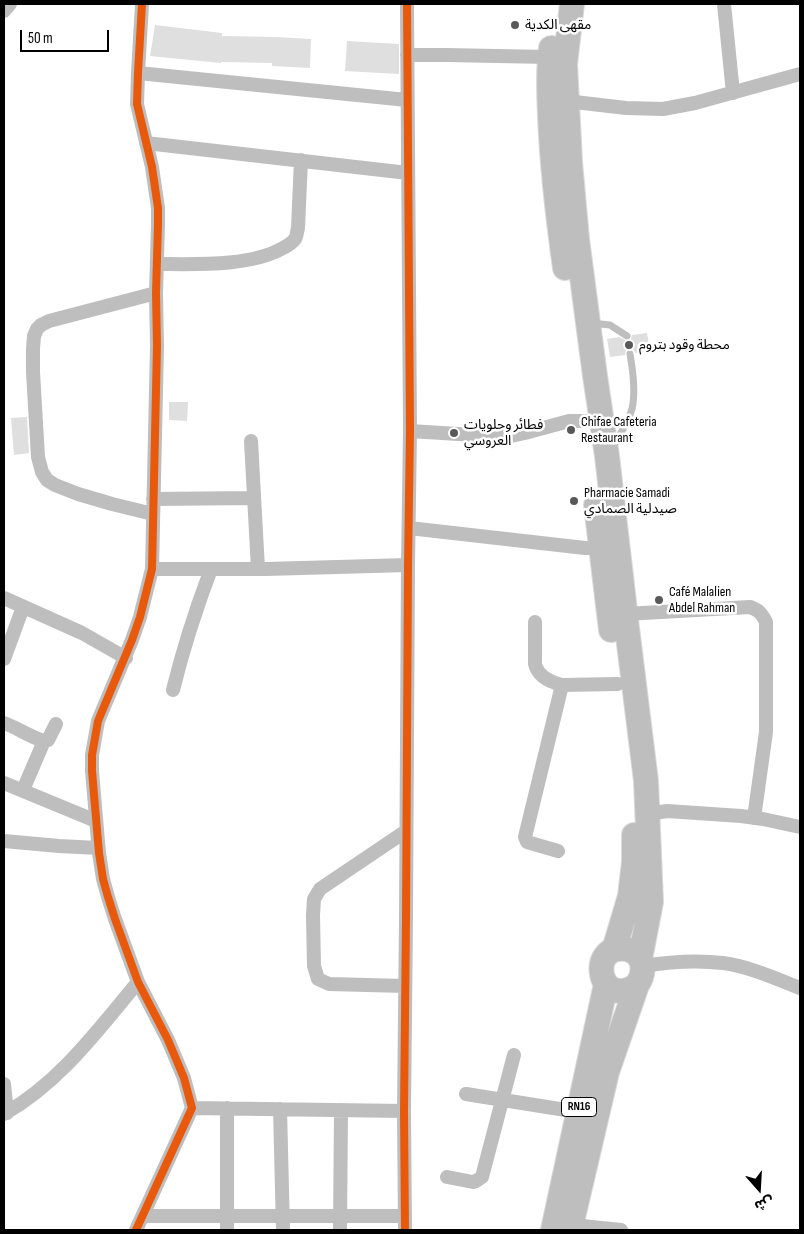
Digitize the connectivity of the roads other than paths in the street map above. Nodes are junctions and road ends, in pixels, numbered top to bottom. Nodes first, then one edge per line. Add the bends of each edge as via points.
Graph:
1 (10, 4) edge
2 (142, 4) edge
3 (407, 4) edge
4 (557, 4) edge
5 (572, 4) edge
6 (724, 4) edge
7 (4, 12) edge
8 (407, 56) junction
9 (549, 57) junction
10 (138, 73) junction
11 (800, 74) edge
12 (733, 92) junction
13 (407, 100) junction
14 (566, 101) junction
15 (146, 143) junction
16 (301, 160) junction
17 (408, 173) junction
18 (157, 264) junction
19 (156, 293) junction
20 (588, 323) junction
21 (627, 336) dead end
22 (630, 354) dead end
23 (587, 421) junction
24 (410, 431) junction
25 (251, 441) dead end
26 (607, 456) junction
27 (254, 498) junction
28 (153, 499) junction
29 (153, 514) junction
30 (409, 528) junction
31 (600, 548) junction
32 (408, 565) junction
33 (152, 569) junction
34 (211, 569) junction
35 (258, 569) junction
36 (4, 598) edge
37 (23, 607) junction
38 (625, 614) junction
39 (535, 622) dead end
40 (126, 658) junction
41 (4, 659) edge
42 (618, 684) junction
43 (562, 685) junction
44 (173, 690) dead end
45 (4, 723) edge
46 (56, 724) dead end
47 (44, 741) junction
48 (4, 783) edge
49 (23, 790) junction
50 (648, 814) junction
51 (754, 818) junction
52 (96, 820) junction
53 (800, 827) edge
54 (406, 831) junction
55 (4, 841) edge
56 (98, 848) junction
57 (558, 851) dead end
58 (614, 950) junction
59 (640, 970) junction
60 (138, 982) junction
61 (606, 984) junction
62 (405, 986) junction
63 (800, 988) edge
64 (514, 1055) dead end
65 (4, 1084) edge
66 (466, 1094) dead end
67 (502, 1099) junction
68 (192, 1108) junction
69 (227, 1108) junction
70 (280, 1109) junction
71 (341, 1110) junction
72 (404, 1111) junction
73 (578, 1112) junction
74 (5, 1114) edge
75 (447, 1177) dead end
76 (143, 1216) junction
77 (340, 1216) junction
78 (405, 1216) junction
79 (228, 1223) edge
80 (283, 1223) edge
81 (565, 1229) edge
82 (136, 1230) edge
83 (340, 1230) edge
84 (405, 1230) edge
85 (621, 1230) edge

1 - 7 street
2 - 10 street
3 - 8 street
4 - 9 highway, RN16
5 - 14 highway, RN16 via 565,64
6 - 12 street
8 - 9 street
8 - 13 street
9 - 23 highway, RN16 via 552,154 559,229
10 - 13 street
10 - 15 street via 137,104
11 - 12 street
12 - 14 street via 663,109
13 - 17 street
14 - 20 highway, RN16 via 576,229
15 - 16 street
15 - 18 street via 158,208
16 - 17 street
16 - 18 street via 298,228 291,244 270,255 243,260
17 - 24 street
18 - 19 street
19 - 28 street
19 - 29 street via 49,321 37,329 33,348 38,457 47,480 78,494
20 - 21 lane via 610,325
20 - 26 highway, RN16
22 - 26 lane via 632,408
23 - 24 street via 568,421 506,437
23 - 31 highway, RN16
24 - 30 street
25 - 27 street
26 - 38 highway, RN16
27 - 28 street
27 - 35 street
28 - 29 street
29 - 33 street
30 - 31 street
30 - 32 street
31 - 42 highway, RN16
32 - 35 street
32 - 54 street
33 - 34 street
33 - 40 street
34 - 35 street
34 - 44 street via 194,614
36 - 37 street
37 - 40 street
37 - 41 street
38 - 50 highway, RN16
38 - 51 street via 750,607 762,614 766,622 766,732
39 - 43 street via 537,670 546,679
40 - 52 street via 98,721 92,755
42 - 43 street
42 - 58 highway, RN16 via 635,839 630,896
43 - 57 street via 524,837 527,842
45 - 47 street
46 - 47 street via 48,740
47 - 49 street
48 - 49 street
49 - 52 street
50 - 51 street via 667,810
50 - 59 highway, RN16 via 651,902
51 - 53 street
52 - 56 street
54 - 62 street
54 - 62 street via 320,889 314,899 313,924 314,966 318,979 328,984
55 - 56 street
56 - 60 street via 108,897
58 - 59 highway via 629,950 635,954
58 - 61 highway, RN16 via 601,965 600,972
59 - 61 highway via 631,989 618,991
59 - 63 street via 660,963 725,963
59 - 81 highway, RN16 via 607,1072
60 - 68 street via 168,1040
60 - 74 street via 83,1048 45,1085
61 - 73 highway, RN16
62 - 72 street
64 - 67 street
65 - 74 street
66 - 67 street
67 - 73 street
67 - 75 street via 482,1177 476,1182
68 - 69 street
68 - 76 street
69 - 70 street
69 - 79 street
70 - 71 street
70 - 80 street
71 - 72 street
71 - 77 street
72 - 78 street
73 - 81 highway, RN16
76 - 79 street
76 - 82 street
77 - 78 street
77 - 80 street
77 - 83 street
78 - 84 street
79 - 80 street
81 - 85 street

